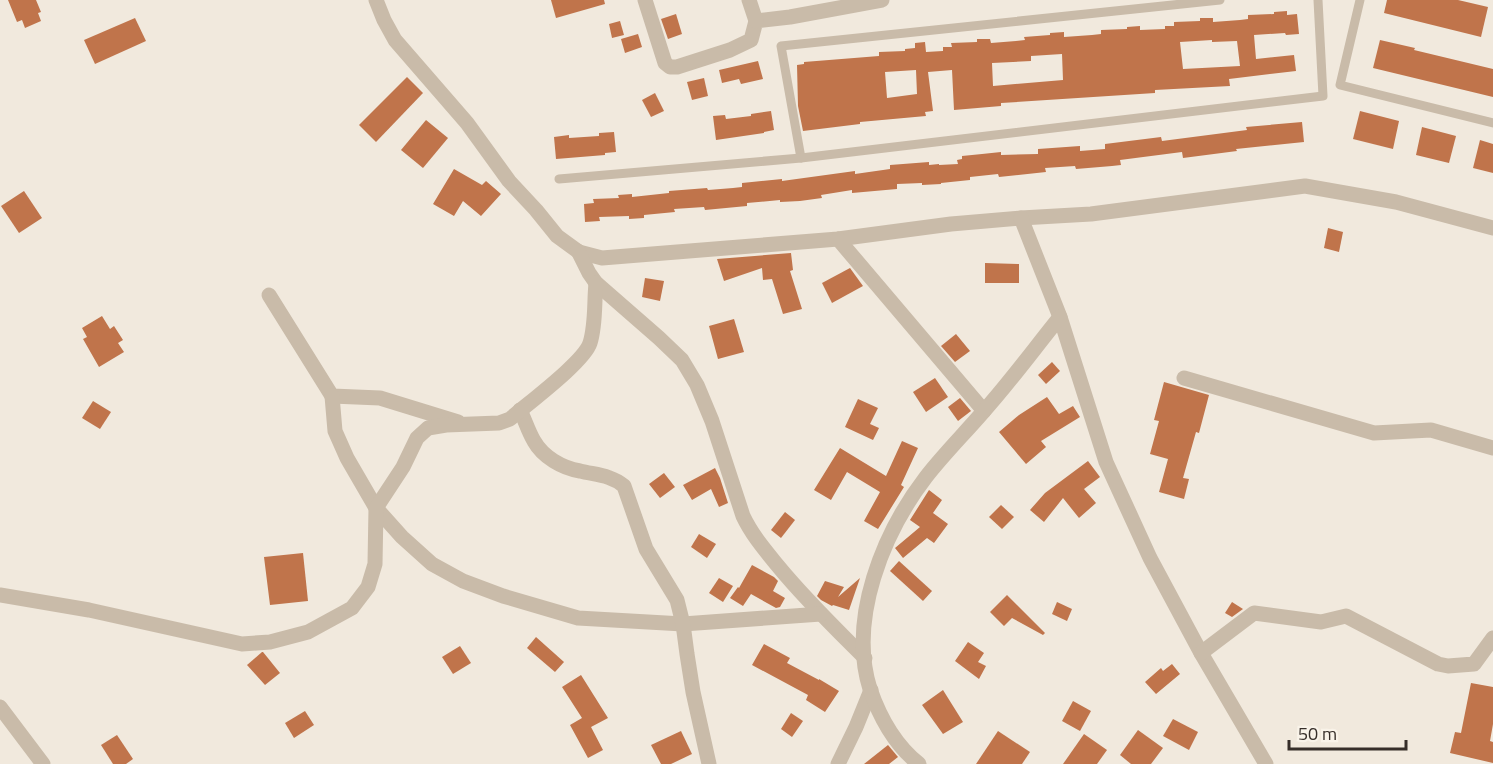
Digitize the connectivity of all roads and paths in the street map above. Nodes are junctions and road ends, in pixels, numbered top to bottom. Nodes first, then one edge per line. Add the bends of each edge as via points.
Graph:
1 (376, 0) edge
2 (645, 0) edge
3 (749, 0) edge
4 (882, 0) edge
5 (1220, 0) edge
6 (1318, 0) edge
7 (1360, 0) edge
8 (1122, 5) edge
9 (756, 21) junction
10 (1340, 85) junction
11 (1323, 96) junction
12 (1493, 123) edge
13 (801, 158) junction
14 (559, 179) dead end
15 (1021, 218) junction
16 (1493, 228) edge
17 (838, 239) junction
18 (578, 251) junction
19 (596, 283) junction
20 (269, 294) dead end
21 (1060, 317) junction
22 (1184, 378) dead end
23 (332, 396) junction
24 (520, 410) junction
25 (984, 411) junction
26 (467, 424) junction
27 (1493, 448) edge
28 (376, 508) junction
29 (0, 595) edge
30 (821, 614) junction
31 (683, 624) junction
32 (1493, 638) edge
33 (1201, 653) junction
34 (865, 658) junction
35 (871, 690) junction
36 (0, 706) edge
37 (43, 764) edge
38 (709, 764) edge
39 (838, 764) edge
40 (919, 764) edge
41 (1266, 764) edge

1 - 18 street via 395,40 466,123 509,181 557,236
2 - 9 street via 665,63 670,67 751,40
3 - 9 street
4 - 9 street
5 - 8 lane
6 - 11 lane
7 - 10 lane
8 - 13 lane via 781,46
10 - 11 lane
10 - 12 lane
11 - 13 lane
13 - 14 lane
15 - 16 street via 1090,214 1305,186 1396,202
15 - 17 street
15 - 21 street
17 - 18 street via 602,258
17 - 25 street
18 - 19 street
19 - 24 street via 590,345 580,360
19 - 30 street via 682,360 712,421 749,528 796,589
20 - 23 street
21 - 25 street
21 - 33 street via 1106,462 1150,558
22 - 27 street via 1374,433 1431,430
23 - 26 street via 380,398
23 - 28 street via 335,431
24 - 26 street via 499,423
24 - 31 street via 534,442 559,464 616,479 624,486 646,549 677,600
25 - 34 street via 926,477 892,529 866,608
26 - 28 street via 428,428 417,438
28 - 29 street via 375,564 368,587 352,608 308,632 270,642 242,644
28 - 31 street via 432,564 463,581 578,618
30 - 31 street
30 - 34 street
31 - 38 street
32 - 33 street via 1474,664 1448,666 1346,616 1321,622 1254,613
33 - 41 street
34 - 35 street
35 - 39 street
35 - 40 street via 890,732
36 - 37 street

